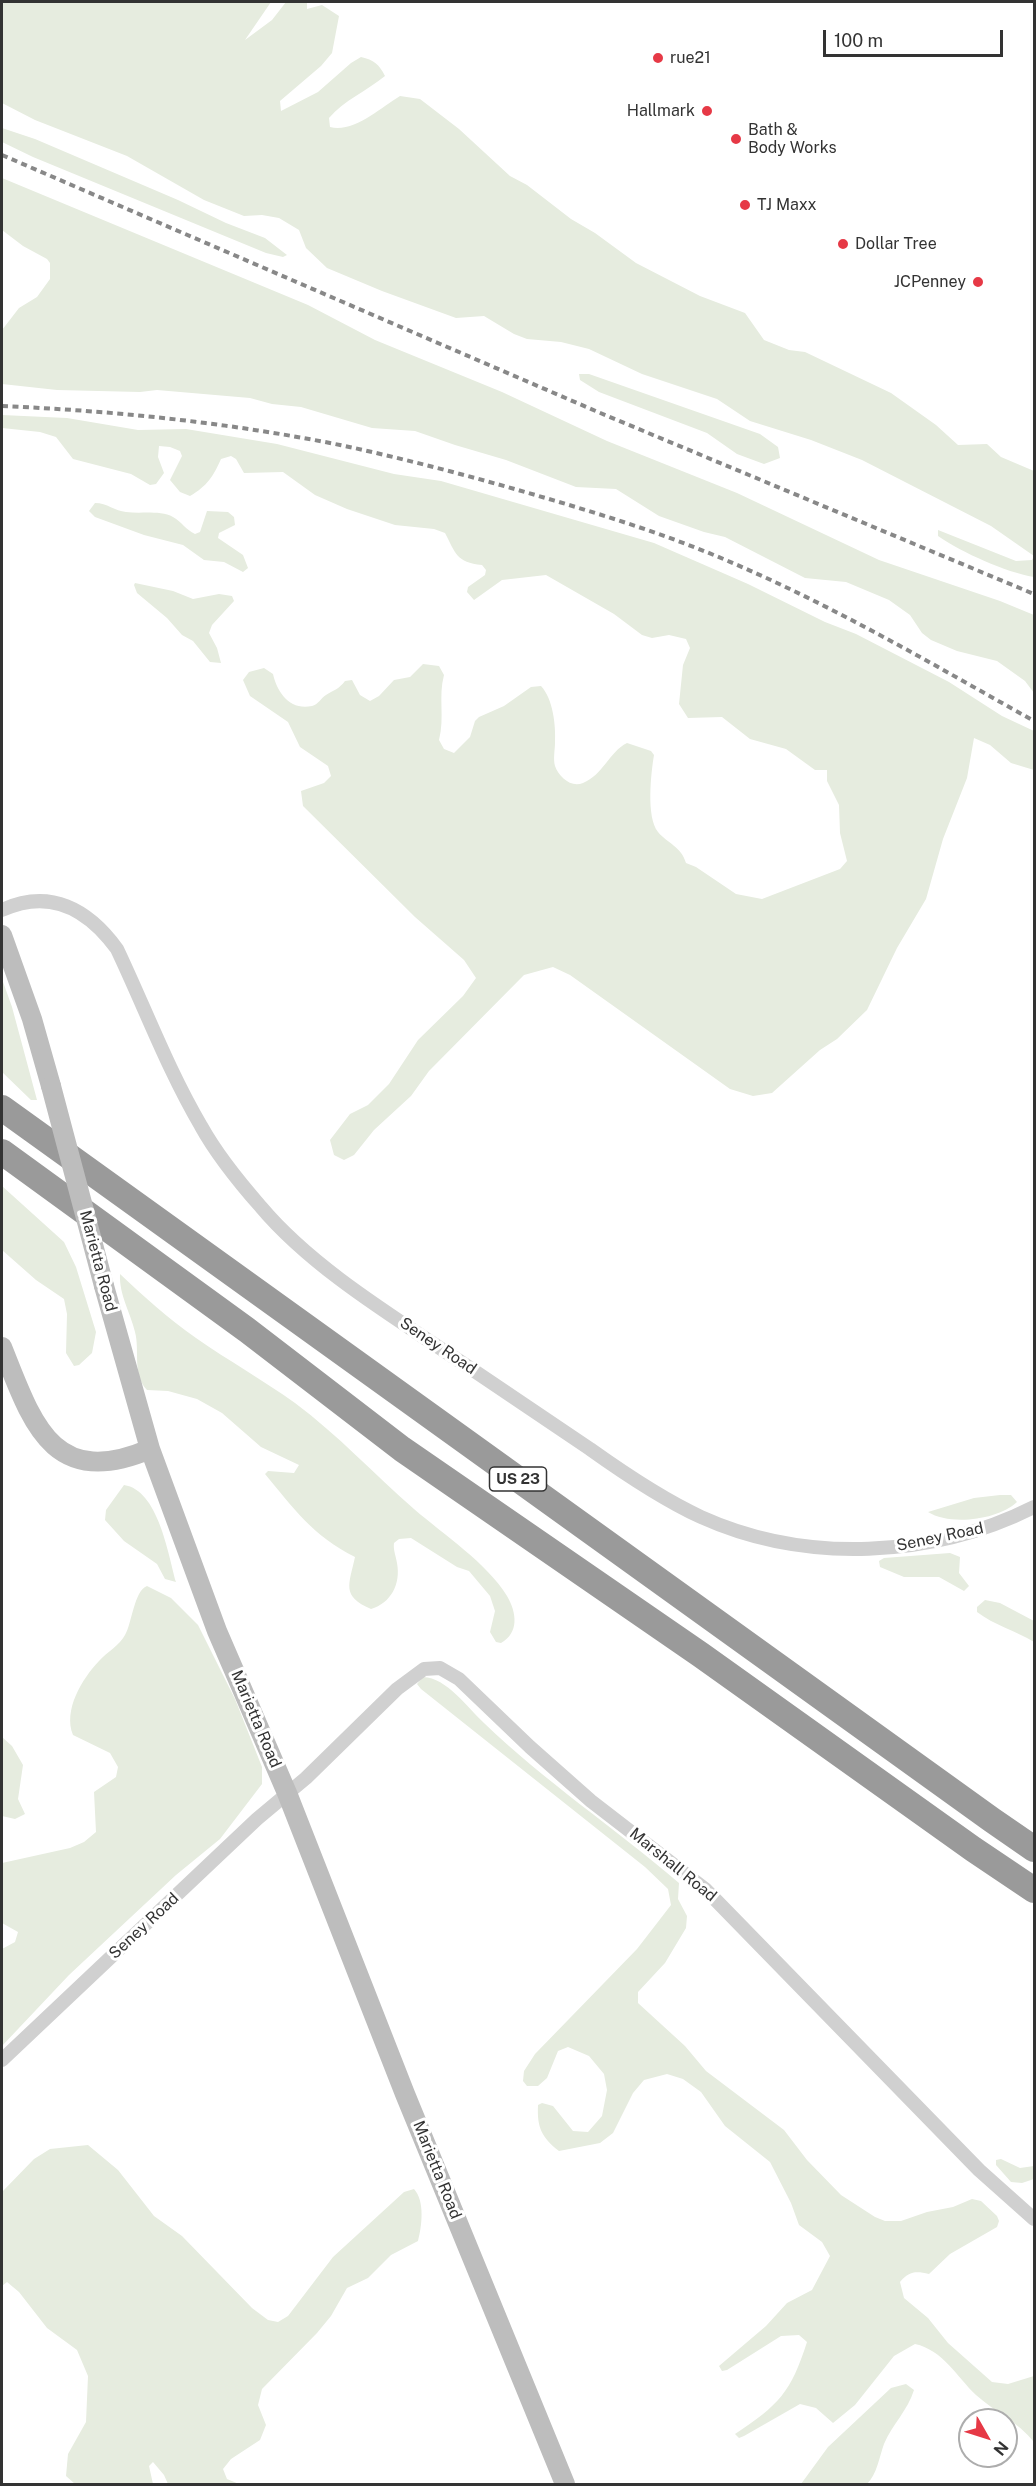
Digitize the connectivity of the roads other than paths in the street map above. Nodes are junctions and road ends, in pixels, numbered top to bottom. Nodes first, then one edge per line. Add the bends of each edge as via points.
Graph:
1 (2, 910) edge
2 (2, 935) edge
3 (2, 1108) edge
4 (2, 1152) edge
5 (2, 1347) edge
6 (150, 1449) junction
7 (1035, 1507) edge
8 (287, 1794) junction
9 (1035, 1849) edge
10 (1035, 1890) edge
11 (2, 2060) edge
12 (1035, 2219) edge
13 (565, 2484) edge

1 - 7 street, Seney Road via 18,903 59,903 91,919 105,932 117,949 201,1128 262,1209 294,1240 364,1296 674,1503 760,1537 842,1548 928,1543 992,1525
2 - 6 street, Marietta Road, bridge via 32,1019
3 - 9 highway, US 23
4 - 10 highway, US 23 via 247,1330 402,1449
5 - 6 street via 38,1428 59,1449 98,1463 127,1459
6 - 8 street, Marietta Road via 217,1630
8 - 11 street, Seney Road
8 - 12 street, Marshall Road via 408,1680 424,1669 448,1672 591,1801 705,1889 979,2170
8 - 13 street, Marietta Road

